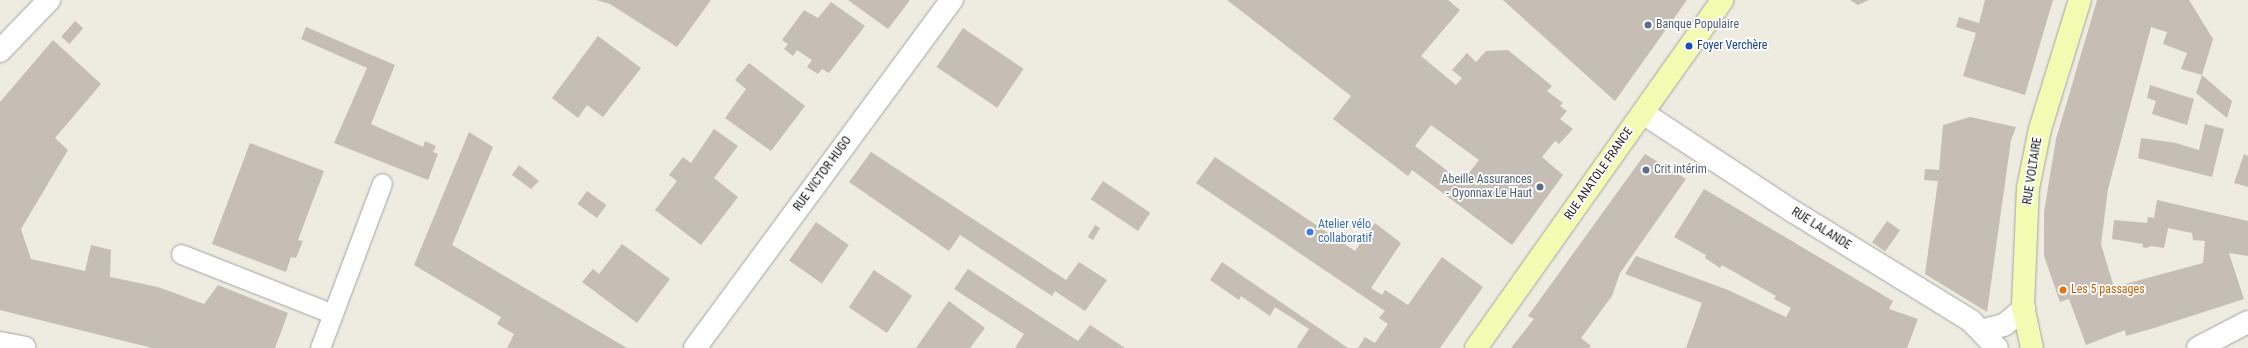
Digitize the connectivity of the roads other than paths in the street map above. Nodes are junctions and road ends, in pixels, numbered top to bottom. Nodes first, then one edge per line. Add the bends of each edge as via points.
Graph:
1 (48, 0) edge
2 (952, 0) edge
3 (1722, 0) edge
4 (2080, 0) edge
5 (0, 51) edge
6 (1642, 113) junction
7 (382, 183) dead end
8 (181, 254) dead end
9 (2024, 310) junction
10 (333, 314) junction
11 (2248, 322) edge
12 (1981, 331) junction
13 (0, 343) edge
14 (25, 348) edge
15 (320, 348) edge
16 (694, 348) edge
17 (1476, 348) edge
18 (1997, 348) edge
19 (2032, 348) edge
20 (2198, 348) edge

1 - 5 street
2 - 16 street, RUE VICTOR HUGO
3 - 6 main road, RUE ANATOLE FRANCE
4 - 9 main road, RUE VOLTAIRE via 2040,129 2028,188 2023,265
6 - 12 street, RUE LALANDE via 1794,212 1972,321
6 - 17 main road, RUE ANATOLE FRANCE
7 - 10 lane
8 - 10 lane
9 - 12 street via 2004,325
9 - 19 main road, RUE VOLTAIRE
10 - 15 lane
11 - 20 street
12 - 18 street, RUE LALANDE
13 - 14 street

